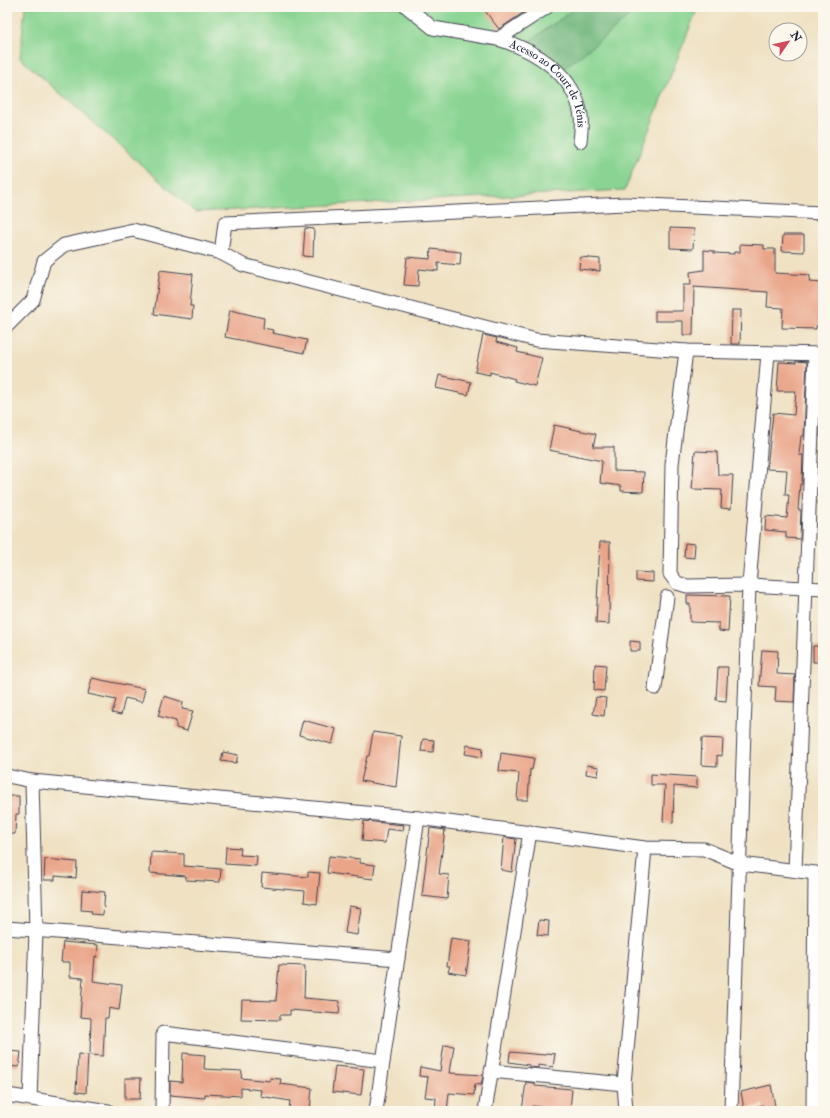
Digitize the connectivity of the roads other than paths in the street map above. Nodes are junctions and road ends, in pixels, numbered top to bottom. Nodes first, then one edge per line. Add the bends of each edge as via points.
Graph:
1 (407, 7) edge
2 (548, 7) edge
3 (498, 39) junction
4 (580, 140) dead end
5 (823, 212) edge
6 (221, 253) junction
7 (7, 326) edge
8 (686, 351) junction
9 (768, 354) junction
10 (819, 354) edge
11 (749, 586) junction
12 (806, 588) junction
13 (823, 589) edge
14 (667, 597) dead end
15 (655, 688) dead end
16 (7, 776) edge
17 (32, 781) junction
18 (418, 818) junction
19 (530, 832) junction
20 (645, 848) junction
21 (740, 864) junction
22 (795, 870) junction
23 (819, 873) edge
24 (7, 928) edge
25 (36, 931) junction
26 (398, 959) junction
27 (383, 1061) junction
28 (491, 1071) junction
29 (624, 1084) junction
30 (7, 1095) edge
31 (30, 1099) junction
32 (108, 1111) edge
33 (162, 1111) edge
34 (376, 1111) edge
35 (485, 1111) edge
36 (626, 1111) edge
37 (731, 1111) edge
38 (814, 1111) edge

1 - 3 street, Acesso ao Court de Ténis via 433,28
2 - 3 street
3 - 4 street, Acesso ao Court de Ténis via 516,44 535,55 567,81 577,100 581,116
5 - 6 street via 625,204 225,224
6 - 7 street via 133,230 64,245 44,261 33,300
6 - 8 street via 243,265 536,340
8 - 9 street
8 - 11 street via 672,464 670,574 677,583 687,586
9 - 10 street
9 - 11 street
10 - 12 street
11 - 12 street
11 - 21 street
12 - 13 street
12 - 22 street
14 - 15 street
16 - 17 street
17 - 18 street
17 - 25 street
18 - 19 street
18 - 26 street
19 - 20 street
19 - 28 street
20 - 21 street via 704,849
20 - 29 street
21 - 22 street
21 - 37 street
22 - 23 street
23 - 38 street
24 - 25 street
25 - 26 street
25 - 31 street
26 - 27 street
27 - 33 street via 163,1033
27 - 34 street
28 - 29 street
28 - 35 street
29 - 36 street
30 - 31 street
31 - 32 street

